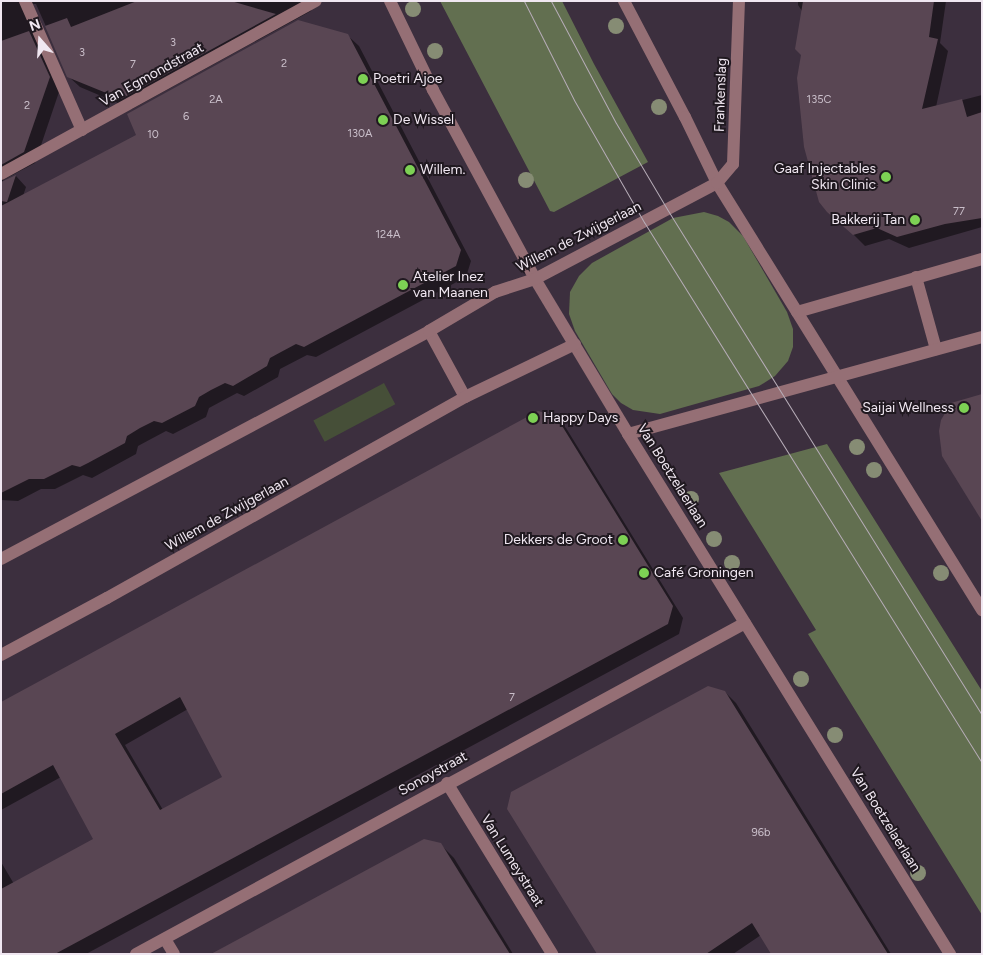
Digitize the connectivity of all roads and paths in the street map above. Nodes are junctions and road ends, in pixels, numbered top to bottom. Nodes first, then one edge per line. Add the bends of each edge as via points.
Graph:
1 (25, 1) edge
2 (316, 1) edge
3 (390, 1) edge
4 (624, 1) edge
5 (739, 1) edge
6 (82, 130) junction
7 (1, 174) edge
8 (716, 183) junction
9 (982, 259) edge
10 (916, 277) junction
11 (536, 279) junction
12 (796, 312) junction
13 (429, 331) junction
14 (982, 337) edge
15 (575, 344) junction
16 (936, 349) junction
17 (837, 377) junction
18 (465, 397) junction
19 (628, 434) junction
20 (1, 559) edge
21 (982, 610) edge
22 (745, 623) junction
23 (1, 655) edge
24 (447, 783) junction
25 (164, 939) junction
26 (136, 954) edge
27 (174, 954) edge
28 (552, 954) edge
29 (950, 954) edge

1 - 6 street
2 - 6 street, Van Egmondstraat
3 - 11 street, Van Boetzelaerlaan via 438,99
4 - 8 street
5 - 8 street, Frankenslag via 733,164
6 - 7 street, Van Egmondstraat
8 - 11 street, Willem de Zwijgerlaan
8 - 12 street
9 - 10 street
10 - 12 street
10 - 16 street
11 - 13 street, Willem de Zwijgerlaan via 495,292
11 - 15 street, Van Boetzelaerlaan
12 - 17 street
13 - 18 street
13 - 20 street, Willem de Zwijgerlaan
14 - 16 street
15 - 18 street, Willem de Zwijgerlaan
15 - 19 street, Van Boetzelaerlaan
16 - 17 street
17 - 19 street
17 - 21 street
18 - 23 street, Willem de Zwijgerlaan
19 - 22 street, Van Boetzelaerlaan
22 - 24 street, Sonoystraat
22 - 29 street, Van Boetzelaerlaan
24 - 25 street, Sonoystraat
24 - 28 street, Van Lumeystraat
25 - 26 street, Sonoystraat
25 - 27 street

